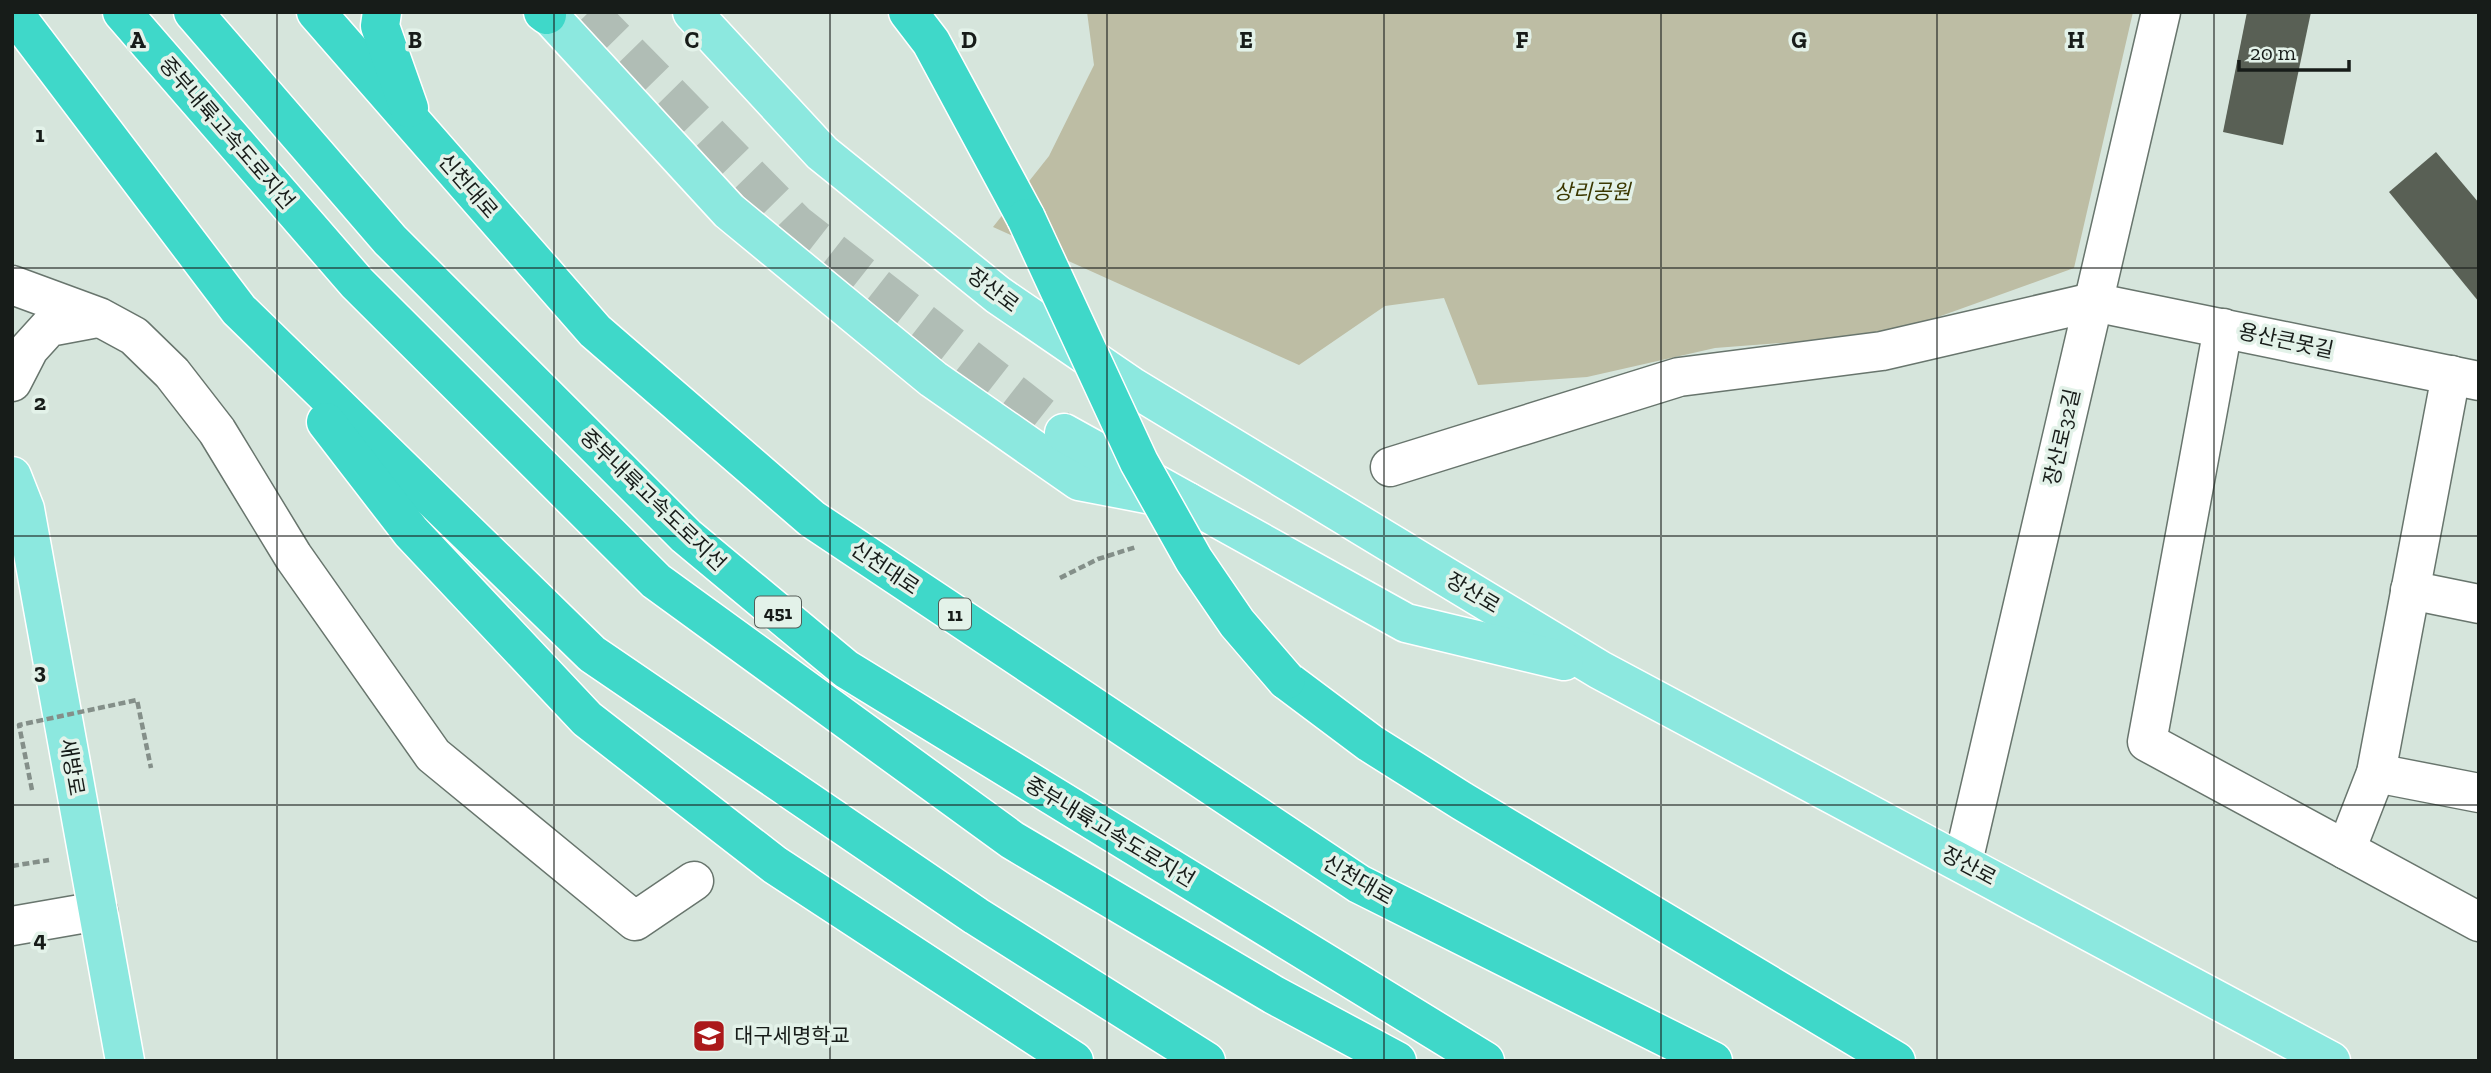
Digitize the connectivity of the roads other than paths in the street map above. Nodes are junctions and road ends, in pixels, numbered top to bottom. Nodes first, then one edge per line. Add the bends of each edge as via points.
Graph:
1 (13, 12) edge
2 (122, 12) edge
3 (193, 12) edge
4 (316, 12) edge
5 (382, 12) edge
6 (692, 12) edge
7 (908, 12) edge
8 (2161, 12) edge
9 (545, 13) edge
10 (415, 126) junction
11 (12, 285) edge
12 (2093, 302) junction
13 (239, 310) junction
14 (99, 317) junction
15 (2223, 328) junction
16 (2465, 378) edge
17 (12, 382) edge
18 (1063, 433) tunnel mouth
19 (1390, 467) dead end
20 (12, 476) edge
21 (1188, 502) junction
22 (2410, 590) junction
23 (2479, 604) edge
24 (1600, 670) junction
25 (2376, 773) junction
26 (2479, 793) edge
27 (2346, 850) junction
28 (1963, 862) junction
29 (694, 881) dead end
30 (98, 911) junction
31 (2479, 922) edge
32 (12, 926) edge
33 (125, 1061) edge
34 (1074, 1061) edge
35 (1206, 1061) edge
36 (1397, 1061) edge
37 (1485, 1061) edge
38 (1713, 1061) edge
39 (1896, 1061) edge
40 (2331, 1061) edge

1 - 13 highway
2 - 36 highway, 중부내륙고속도로지선 / 451 via 358,283 656,580 1012,840 1274,995
3 - 37 highway, 중부내륙고속도로지선 / 451 via 390,240 686,536 846,669
4 - 10 highway, 신천대로 / 11
5 - 10 highway via 380,26
6 - 24 main road, 장산로 via 822,153 998,295 1131,386
7 - 39 highway, bridge via 931,41 1027,218 1139,462 1182,538 1237,623 1286,680 1370,743 1451,794
8 - 12 street, 장산로32길
9 - 21 main road via 729,211 933,379 1079,481
10 - 38 highway, 신천대로 / 11 via 595,331 812,519 1359,884
11 - 14 street
12 - 15 street, 용산큰못길
12 - 19 street via 1882,351 1679,377
12 - 28 street, 장산로32길
13 - 34 highway via 411,532 587,719 775,866
13 - 35 highway via 592,654 976,916
14 - 17 street via 49,327 29,349
14 - 29 street via 134,336 172,373 217,430 293,556 433,755 635,921
15 - 16 street, 용산큰못길
15 - 27 street via 2147,742
16 - 22 street
18 - 21 main road
20 - 30 main road, 새방로 via 25,509
21 - 24 main road via 1406,623
22 - 23 street
22 - 25 street
24 - 28 main road, 장산로
25 - 26 street
25 - 27 street
27 - 31 street
28 - 40 main road, 장산로
30 - 32 street
30 - 33 main road, 새방로

